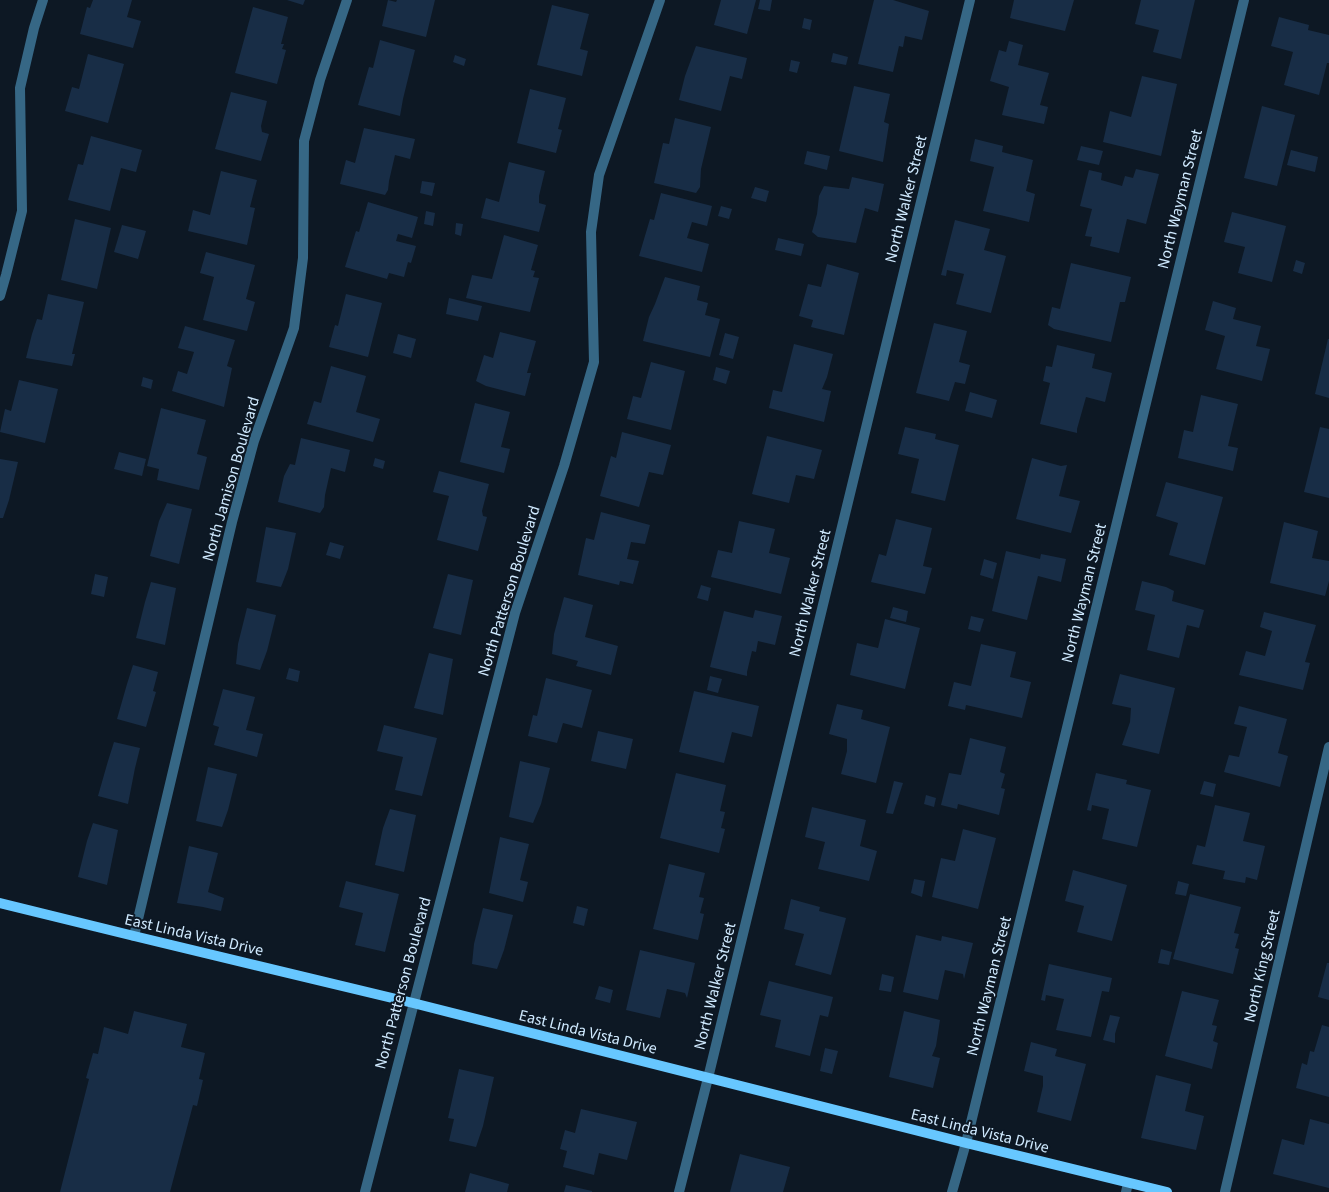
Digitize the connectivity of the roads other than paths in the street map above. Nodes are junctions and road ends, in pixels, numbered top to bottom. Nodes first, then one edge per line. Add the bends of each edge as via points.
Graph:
1 (43, 0) edge
2 (347, 0) edge
3 (660, 0) edge
4 (970, 0) edge
5 (1244, 0) edge
6 (0, 296) edge
7 (1329, 747) edge
8 (0, 903) edge
9 (134, 936) junction
10 (413, 1003) junction
11 (708, 1078) junction
12 (966, 1143) junction
13 (1127, 1187) edge
14 (365, 1192) edge
15 (679, 1192) edge
16 (952, 1192) edge
17 (1167, 1192) edge
18 (1225, 1192) edge

1 - 6 street via 20,88 22,211
2 - 9 street, North Jamison Boulevard via 304,141 303,258 294,328 254,441 232,522
3 - 10 street, North Patterson Boulevard via 599,175 591,232 594,362 564,466 515,613
4 - 11 street, North Walker Street
5 - 12 street, North Wayman Street
7 - 18 street, North King Street
8 - 9 street, East Linda Vista Drive
9 - 10 street, East Linda Vista Drive
10 - 11 street, East Linda Vista Drive
10 - 14 street, North Patterson Boulevard
11 - 12 street, East Linda Vista Drive
11 - 15 street, North Walker Street
12 - 13 street, East Linda Vista Drive
12 - 16 street, North Wayman Street
13 - 17 street, East Linda Vista Drive

